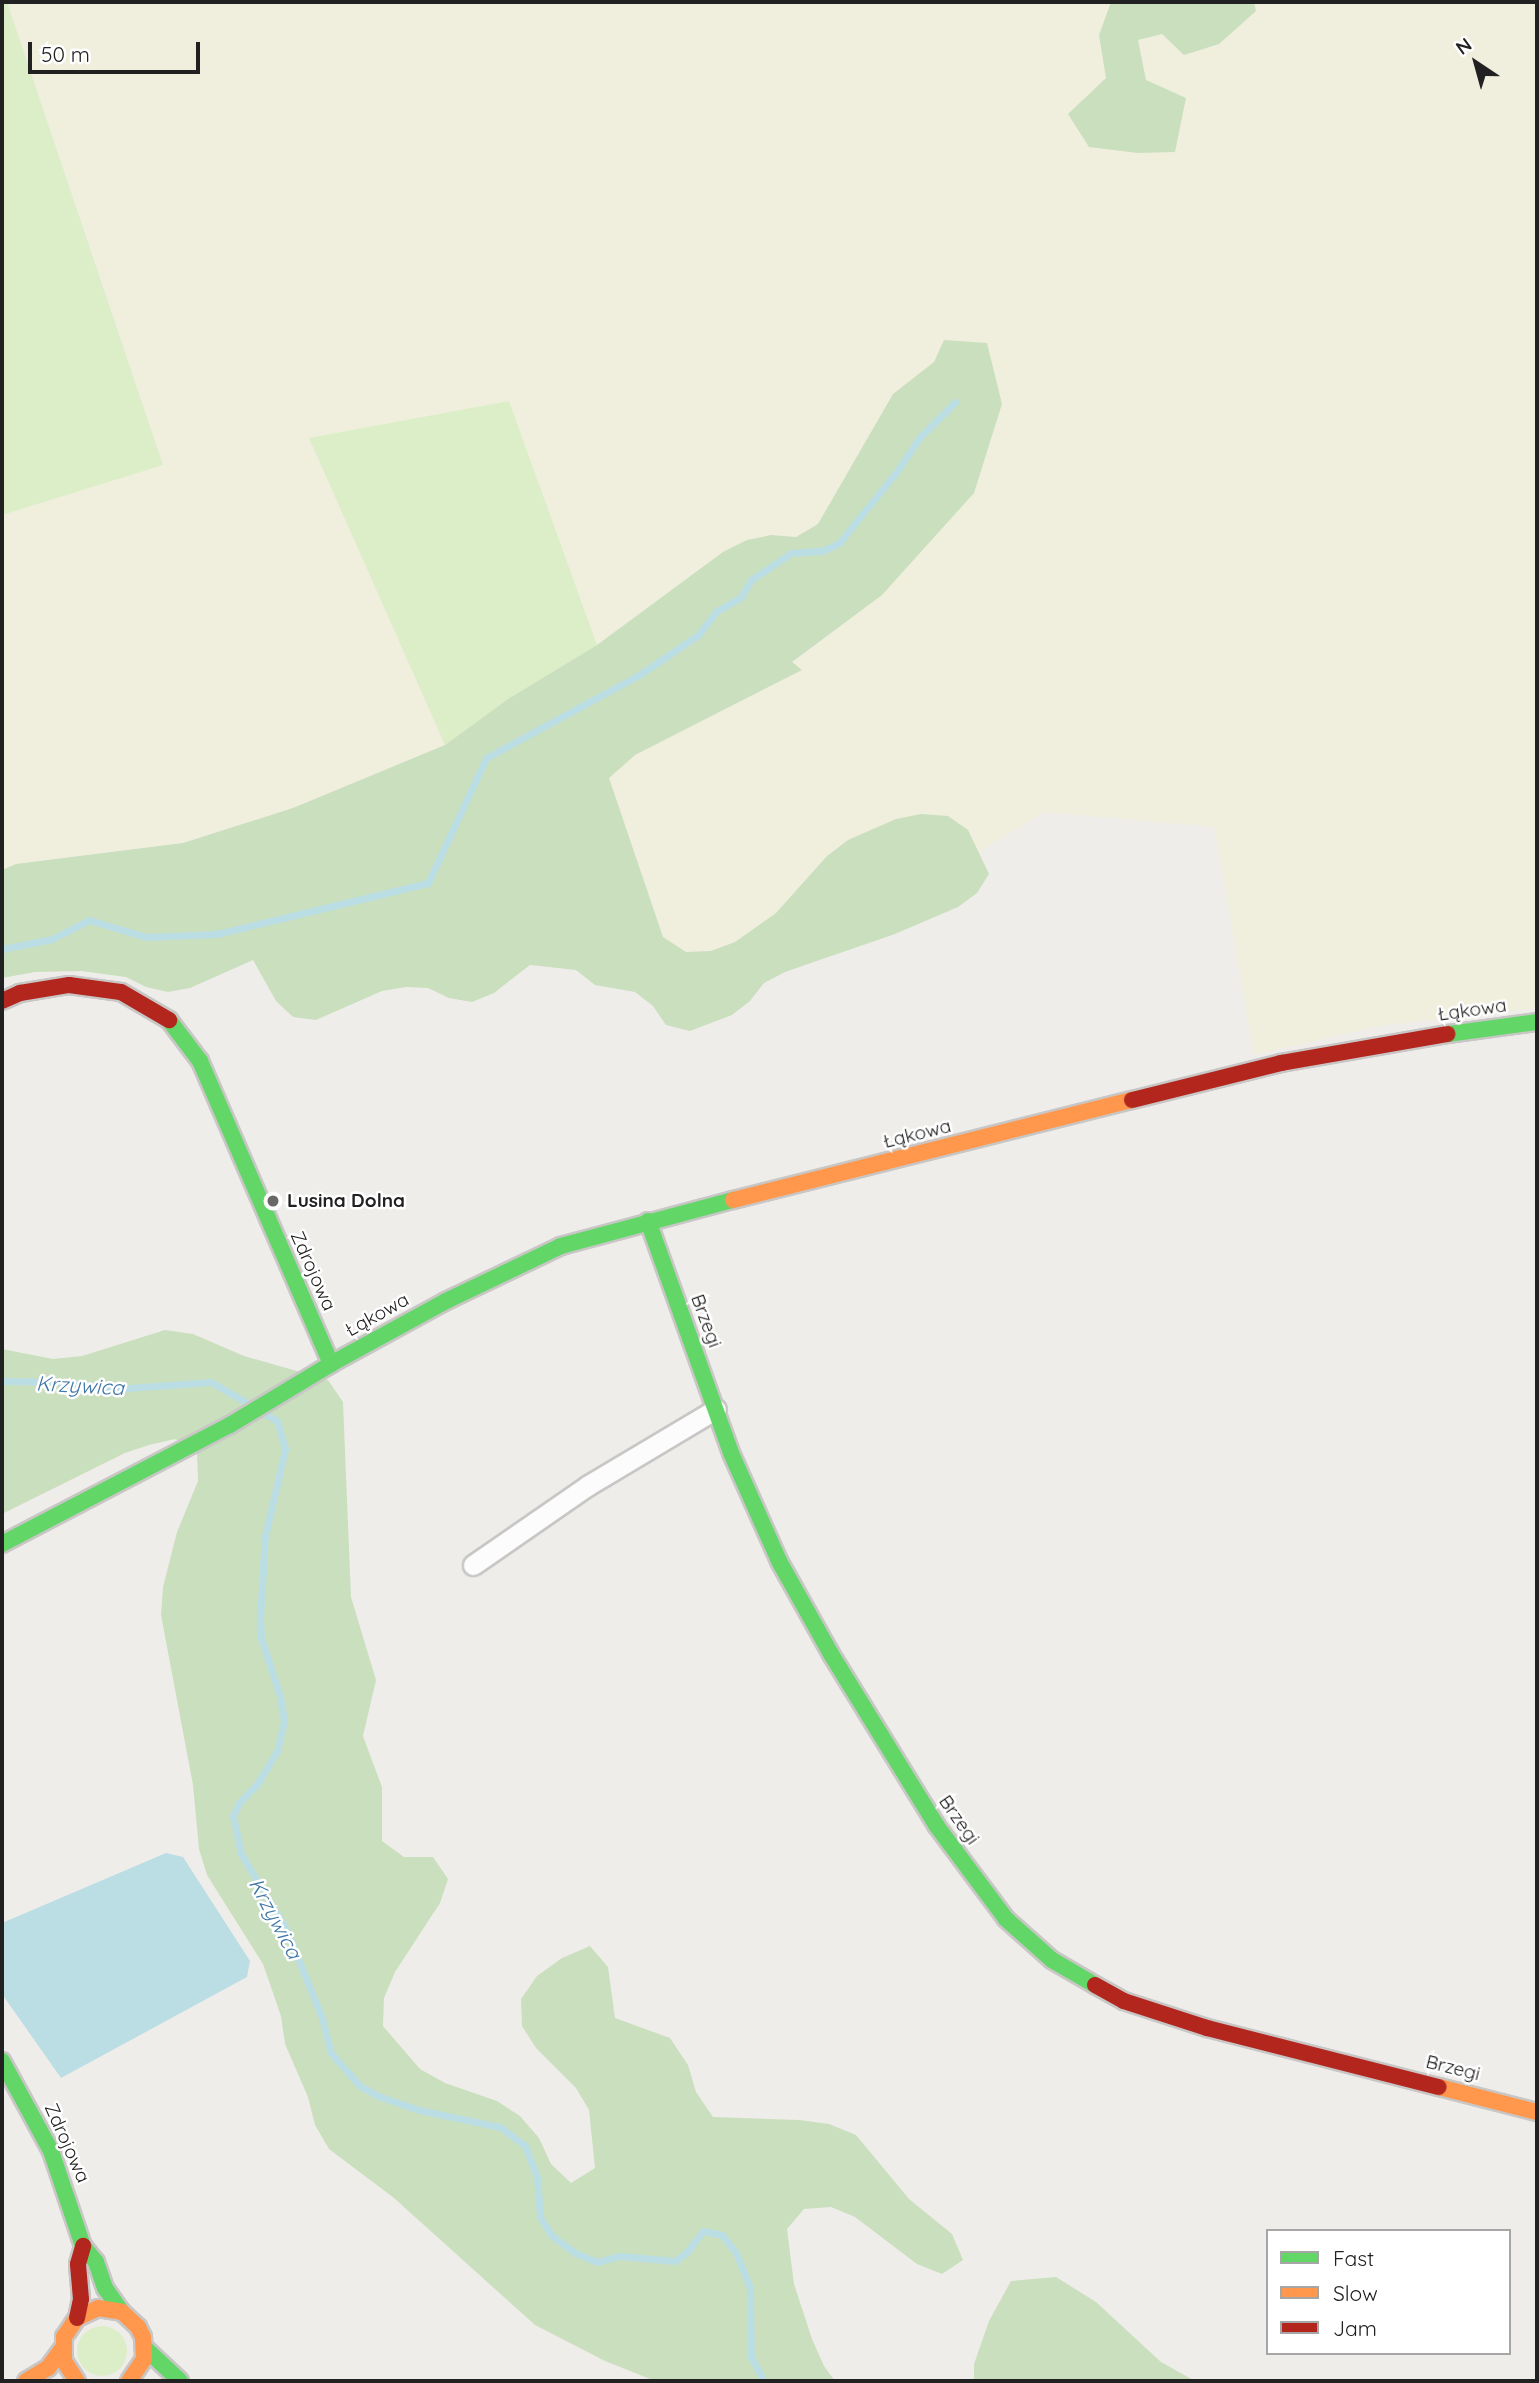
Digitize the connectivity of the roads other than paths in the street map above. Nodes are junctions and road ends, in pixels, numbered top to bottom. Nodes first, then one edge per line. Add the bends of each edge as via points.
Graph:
1 (2, 1001) edge
2 (1537, 1022) edge
3 (648, 1222) junction
4 (331, 1364) junction
5 (716, 1409) junction
6 (2, 1544) edge
7 (473, 1565) dead end
8 (2, 2062) edge
9 (1537, 2112) edge
10 (83, 2246) junction
11 (122, 2312) junction
12 (77, 2318) junction
13 (145, 2348) junction
14 (62, 2349) junction
15 (26, 2381) edge
16 (77, 2381) edge
17 (129, 2381) edge
18 (180, 2381) edge

1 - 4 street, Zdrojowa via 20,993 69,985 121,992 169,1020 200,1061
2 - 3 street, Łąkowa via 1400,1040 1281,1063
3 - 4 street, Łąkowa via 561,1246 526,1261
3 - 5 street, Brzegi
4 - 6 street via 230,1425
5 - 7 street via 587,1486
5 - 9 street, Brzegi via 779,1561 852,1689 944,1836 1006,1919 1052,1960 1124,2001 1207,2028
8 - 10 street, Zdrojowa via 51,2151
10 - 11 street, Zdrojowa
10 - 12 street, Zdrojowa
11 - 12 street via 98,2308
11 - 13 street, Zdrojowa via 138,2327
12 - 14 street
13 - 17 street via 140,2370
13 - 18 street
14 - 15 street via 48,2368
14 - 16 street via 68,2372

